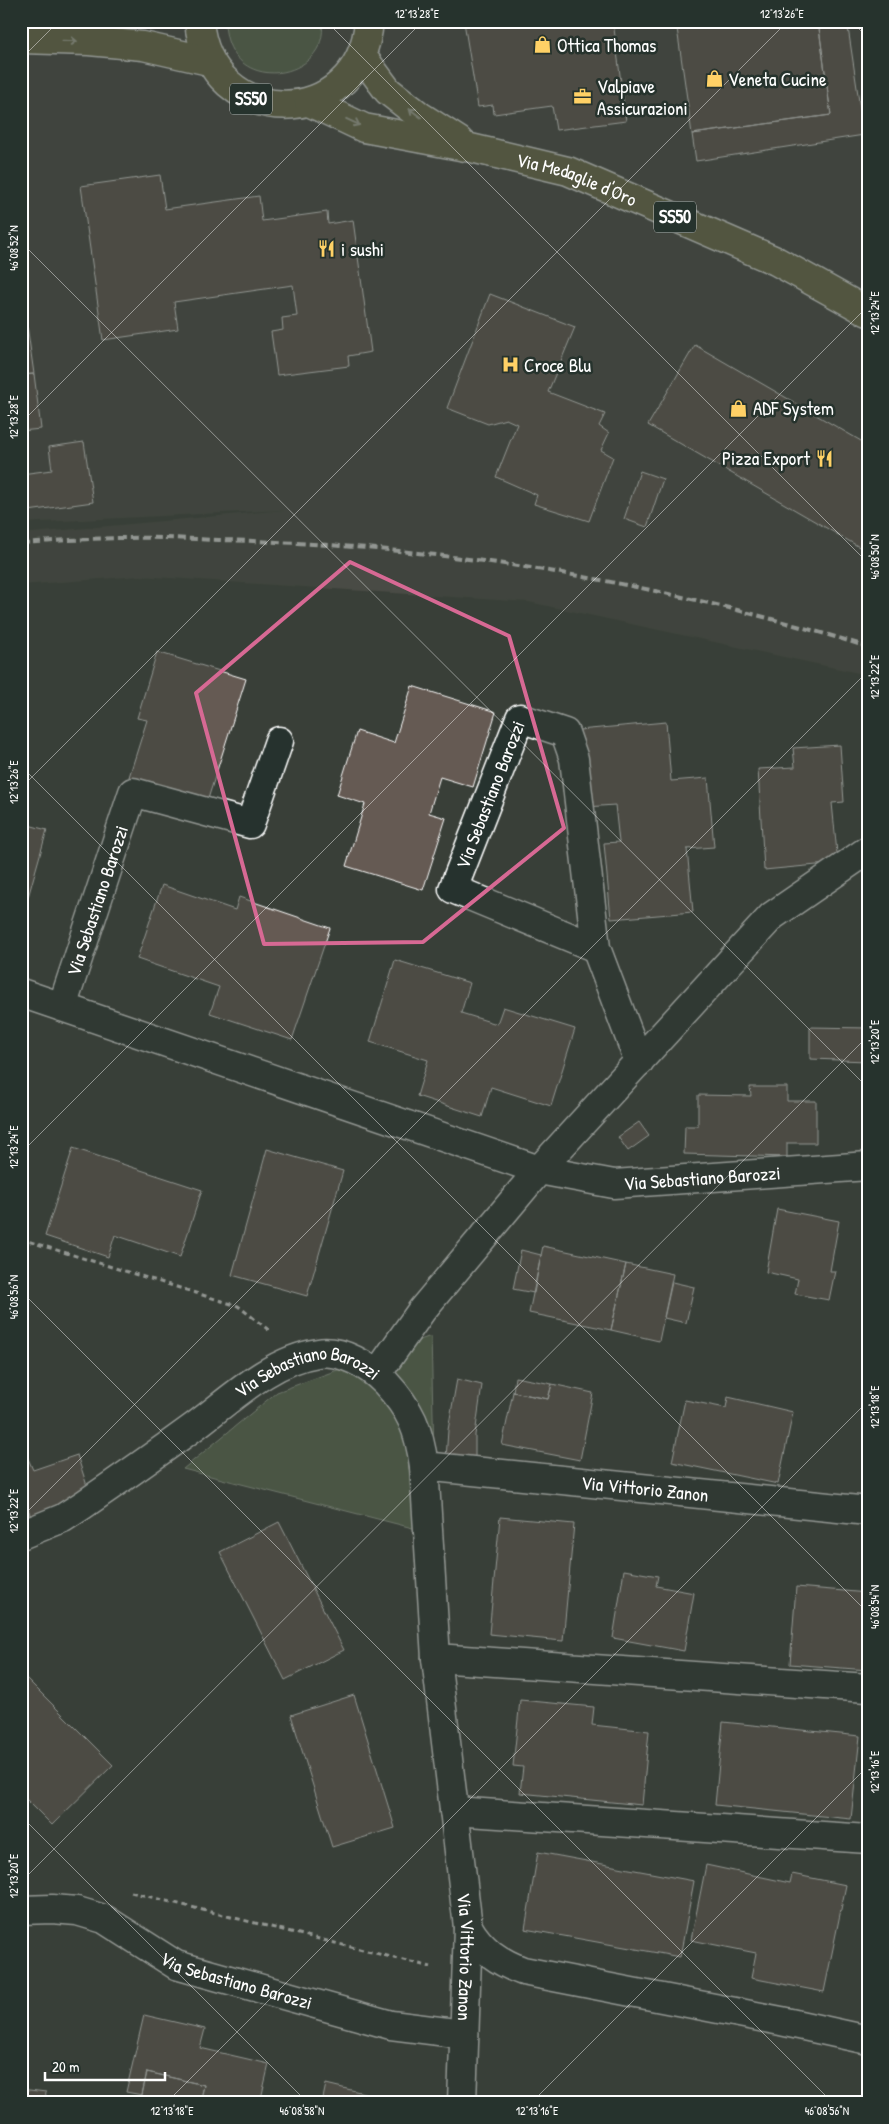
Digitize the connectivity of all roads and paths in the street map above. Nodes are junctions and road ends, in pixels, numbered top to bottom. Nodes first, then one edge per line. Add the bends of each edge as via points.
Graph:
1 (199, 21) edge
2 (369, 21) edge
3 (21, 40) edge
4 (362, 56) junction
5 (209, 61) junction
6 (309, 102) junction
7 (471, 148) junction
8 (868, 312) edge
9 (279, 741) dead end
10 (868, 850) edge
11 (596, 948) junction
12 (21, 993) edge
13 (62, 1007) junction
14 (639, 1062) junction
15 (868, 1166) edge
16 (539, 1170) junction
17 (21, 1239) edge
18 (301, 1357) junction
19 (377, 1374) junction
20 (424, 1466) junction
21 (868, 1511) edge
22 (21, 1536) edge
23 (436, 1658) junction
24 (868, 1688) edge
25 (454, 1812) junction
26 (868, 1839) edge
27 (21, 1910) edge
28 (468, 1926) junction
29 (463, 2034) junction
30 (868, 2040) edge
31 (462, 2103) edge

1 - 5 main road, SS50
2 - 4 main road, SS50
3 -> 5 main road via 143,46
4 - 6 main road, SS50 via 349,76 331,92
7 -> 4 main road, Via Medaglie d'Oro via 388,92
5 - 6 main road, SS50 via 227,84 251,99 280,105
6 -> 7 main road, Via Medaglie d'Oro via 364,128
7 - 8 main road, Via Medaglie d'Oro / SS50 via 568,171 776,261
9 - 13 street, Via Sebastiano Barozzi via 250,824 132,792
10 - 14 street, Via Sebastiano Barozzi via 772,916
11 - 11 street, Via Sebastiano Barozzi via 574,759 565,733 520,718 453,889
11 - 14 street, Via Sebastiano Barozzi
12 - 13 street, Via Sebastiano Barozzi
13 - 16 street, Via Sebastiano Barozzi
14 - 16 street, Via Sebastiano Barozzi
15 - 16 street, Via Sebastiano Barozzi via 614,1184
16 - 19 street, Via Sebastiano Barozzi via 422,1310
17 - 18 path via 238,1306
18 - 19 street, Via Sebastiano Barozzi via 320,1352 338,1354
18 - 22 street, Via Sebastiano Barozzi via 259,1379 63,1518
19 - 20 street, Via Vittorio Zanon via 397,1395 411,1417 420,1438
20 - 21 street, Via Vittorio Zanon
20 - 23 street, Via Vittorio Zanon
23 - 24 street
23 - 25 street, Via Vittorio Zanon
25 - 26 street
25 - 28 street, Via Vittorio Zanon
27 - 29 street, Via Sebastiano Barozzi via 52,1908 77,1911 104,1919 176,1965 391,2025
28 - 29 street, Via Vittorio Zanon
28 - 30 street via 495,1958 523,1971
29 - 31 street, Via Vittorio Zanon

